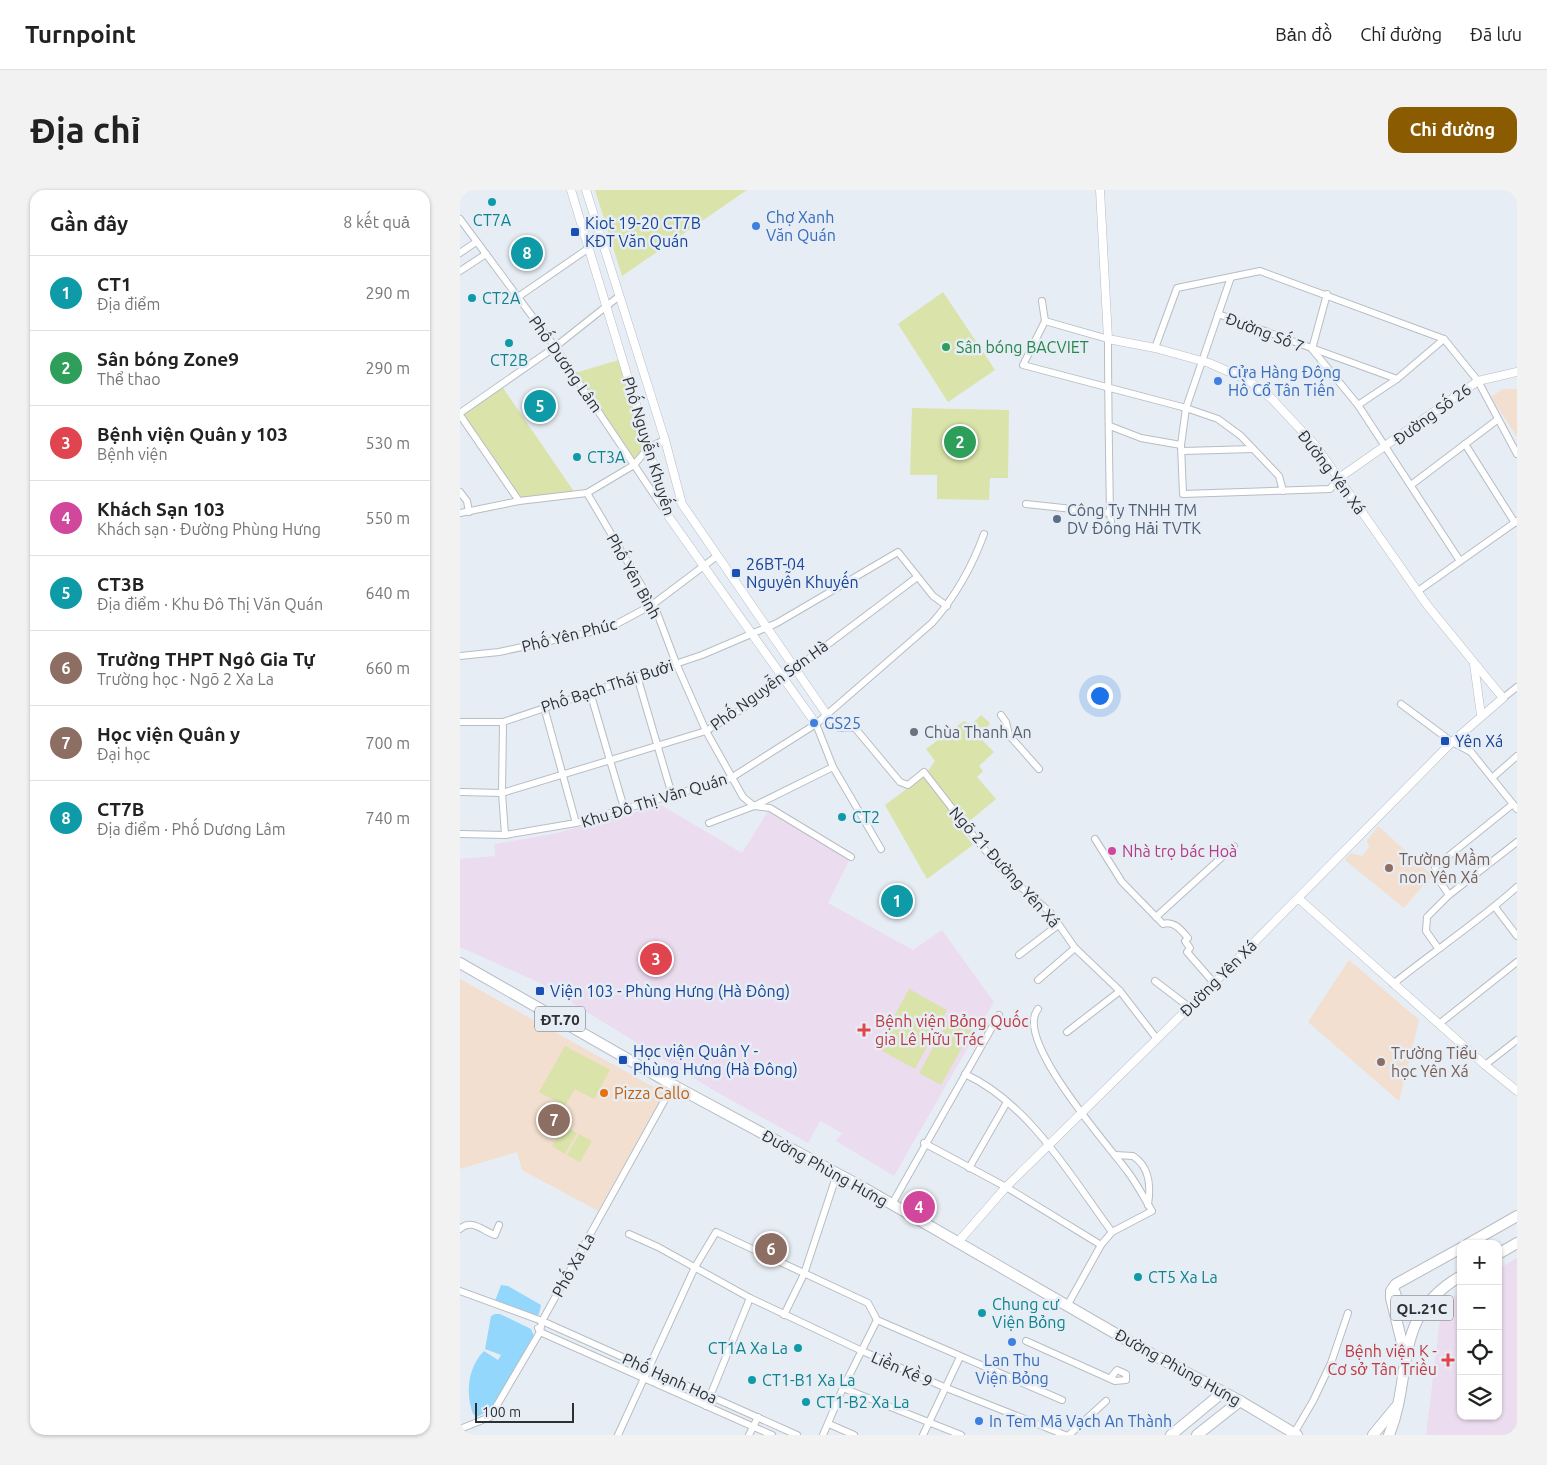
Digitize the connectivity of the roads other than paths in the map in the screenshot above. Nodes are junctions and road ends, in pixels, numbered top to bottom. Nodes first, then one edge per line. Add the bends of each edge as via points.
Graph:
1 (572, 190) edge
2 (586, 190) edge
3 (1100, 190) edge
4 (460, 219) edge
5 (476, 242) junction
6 (589, 248) junction
7 (460, 254) edge
8 (486, 254) junction
9 (460, 271) edge
10 (1231, 277) junction
11 (1327, 294) junction
12 (518, 297) junction
13 (618, 297) junction
14 (1042, 301) dead end
15 (607, 306) junction
16 (1218, 314) junction
17 (1045, 321) junction
18 (1108, 338) junction
19 (1444, 339) junction
20 (555, 346) junction
21 (1155, 348) junction
22 (1312, 349) junction
23 (1201, 361) junction
24 (1517, 372) edge
25 (1397, 378) junction
26 (1478, 381) junction
27 (1108, 387) junction
28 (1358, 405) junction
29 (1186, 408) junction
30 (460, 414) edge
31 (1497, 420) junction
32 (1110, 426) junction
33 (665, 440) junction
34 (1465, 444) junction
35 (649, 446) junction
36 (1386, 447) junction
37 (1182, 448) junction
38 (1253, 449) junction
39 (1517, 454) edge
40 (634, 465) junction
41 (1339, 478) junction
42 (1411, 485) junction
43 (1283, 490) junction
44 (460, 492) edge
45 (588, 493) junction
46 (519, 501) junction
47 (1026, 504) dead end
48 (469, 512) junction
49 (460, 513) edge
50 (666, 513) junction
51 (1110, 513) junction
52 (1516, 522) edge
53 (1111, 523) dead end
54 (984, 534) dead end
55 (717, 556) junction
56 (1460, 561) junction
57 (704, 566) junction
58 (916, 578) junction
59 (1418, 591) junction
60 (652, 605) junction
61 (947, 606) junction
62 (767, 627) junction
63 (752, 635) junction
64 (460, 656) edge
65 (1474, 662) junction
66 (676, 663) junction
67 (795, 667) junction
68 (637, 676) junction
69 (783, 676) junction
70 (1517, 687) edge
71 (590, 692) junction
72 (1502, 698) junction
73 (1401, 704) dead end
74 (544, 706) junction
75 (827, 715) junction
76 (1001, 715) dead end
77 (1481, 716) junction
78 (460, 722) edge
79 (503, 722) junction
80 (816, 724) junction
81 (706, 731) junction
82 (1452, 742) junction
83 (658, 745) junction
84 (1517, 756) edge
85 (609, 760) junction
86 (833, 767) junction
87 (1039, 769) dead end
88 (562, 773) junction
89 (731, 778) junction
90 (1492, 778) junction
91 (460, 792) edge
92 (502, 793) junction
93 (672, 795) junction
94 (754, 806) junction
95 (1515, 806) edge
96 (624, 808) junction
97 (576, 823) junction
98 (709, 823) dead end
99 (460, 834) edge
100 (505, 834) junction
101 (1095, 839) dead end
102 (1517, 842) edge
103 (1234, 846) dead end
104 (881, 849) dead end
105 (851, 857) dead end
106 (1517, 887) edge
107 (1449, 895) junction
108 (1298, 898) junction
109 (1495, 907) junction
110 (1156, 917) junction
111 (1058, 925) junction
112 (1517, 936) edge
113 (1075, 948) junction
114 (1438, 948) junction
115 (1019, 955) dead end
116 (1517, 962) edge
117 (460, 963) edge
118 (1038, 980) dead end
119 (1156, 981) dead end
120 (1214, 983) junction
121 (1393, 984) junction
122 (1120, 991) junction
123 (1189, 1007) junction
124 (1038, 1009) dead end
125 (999, 1015) dead end
126 (1439, 1024) junction
127 (1066, 1032) dead end
128 (1157, 1039) junction
129 (1517, 1040) edge
130 (1485, 1065) junction
131 (965, 1074) junction
132 (673, 1085) junction
133 (1517, 1091) edge
134 (1007, 1102) junction
135 (1082, 1112) junction
136 (924, 1143) junction
137 (1048, 1146) junction
138 (1115, 1154) junction
139 (969, 1168) junction
140 (837, 1174) junction
141 (1006, 1187) junction
142 (892, 1204) junction
143 (1148, 1205) junction
144 (1517, 1216) edge
145 (499, 1226) dead end
146 (460, 1229) edge
147 (1112, 1232) junction
148 (629, 1234) dead end
149 (1475, 1240) edge
150 (958, 1242) junction
151 (1517, 1242) edge
152 (1101, 1245) junction
153 (1457, 1250) edge
154 (1502, 1251) edge
155 (695, 1267) junction
156 (804, 1274) junction
157 (1457, 1279) edge
158 (1394, 1287) junction
159 (460, 1291) edge
160 (750, 1298) junction
161 (1067, 1306) junction
162 (1423, 1307) junction
163 (1348, 1313) dead end
164 (784, 1315) junction
165 (539, 1320) junction
166 (877, 1320) junction
167 (540, 1332) junction
168 (1026, 1341) dead end
169 (860, 1350) junction
170 (1405, 1356) junction
171 (960, 1357) junction
172 (650, 1369) junction
173 (646, 1379) junction
174 (1113, 1379) dead end
175 (944, 1387) junction
176 (842, 1388) junction
177 (1223, 1392) junction
178 (711, 1396) junction
179 (1062, 1400) dead end
180 (1106, 1401) dead end
181 (1240, 1401) junction
182 (706, 1406) junction
183 (1396, 1407) junction
184 (758, 1418) junction
185 (929, 1422) junction
186 (770, 1423) junction
187 (829, 1424) junction
188 (753, 1426) junction
189 (460, 1430) edge
190 (768, 1434) edge
191 (1295, 1434) edge
192 (618, 1435) edge
193 (749, 1435) edge
194 (797, 1435) edge
195 (823, 1435) edge
196 (854, 1435) edge
197 (923, 1435) edge
198 (961, 1435) edge
199 (1065, 1435) edge
200 (1069, 1435) edge
201 (1171, 1435) edge
202 (1197, 1435) edge
203 (1373, 1435) edge
204 (1389, 1435) edge

1 - 6 street, Phố Nguyễn Khuyến
2 - 13 street, Phố Nguyễn Khuyến
3 - 18 street
4 - 5 street, Phố Dương Lâm
5 - 7 street
5 - 8 street, Phố Dương Lâm
6 - 12 street
6 - 15 street, Phố Nguyễn Khuyến
8 - 9 street
8 - 12 street, Phố Dương Lâm
10 - 11 street via 1260,271
10 - 16 street
10 - 21 street via 1177,288
11 - 19 street
11 - 22 street
12 - 20 street, Phố Dương Lâm
13 - 15 street
13 - 33 street, Phố Nguyễn Khuyến
14 - 17 street
15 - 20 street
15 - 35 street, Phố Nguyễn Khuyến
16 - 22 street, Đường Số 7
16 - 23 street
17 - 18 street, Đường Yên Xá
17 - 27 street via 1023,365
18 - 21 street, Đường Yên Xá
18 - 27 street
19 - 25 street
19 - 26 street
20 - 30 street
20 - 40 street, Phố Dương Lâm
21 - 23 street, Đường Yên Xá
22 - 25 street, Đường Số 7
22 - 28 street
23 - 29 street
23 - 41 street, Đường Yên Xá via 1248,380 1271,398 1316,446
24 - 26 street
25 - 28 street
26 - 31 street
26 - 36 street, Đường Số 26
27 - 29 street
27 - 32 street
28 - 36 street
29 - 37 street
29 - 38 street via 1218,420
30 - 46 street
31 - 34 street
31 - 39 street
32 - 37 street via 1140,438
32 - 51 street
33 - 35 street
33 - 55 street, Phố Nguyễn Khuyến via 682,504
34 - 42 street
34 - 52 street
35 - 40 street
35 - 50 street, Phố Nguyễn Khuyến
36 - 41 street, Đường Số 26
36 - 42 street
37 - 38 street
37 - 43 street via 1183,494
38 - 43 street via 1279,476
40 - 45 street
40 - 50 street, Phố Dương Lâm
41 - 43 street via 1330,489
41 - 59 street, Đường Yên Xá
42 - 56 street
44 - 48 street
45 - 46 street
45 - 60 street, Phố Yên Bình
46 - 48 street
47 - 51 street
48 - 49 street
50 - 57 street, Phố Nguyễn Khuyến
51 - 53 street
52 - 56 street
54 - 61 street, Khu Đô Thị Văn Quán via 967,573
55 - 57 street, Phố Yên Phúc
55 - 62 street, Phố Nguyễn Khuyến
56 - 59 street
57 - 60 street, Phố Yên Phúc
57 - 63 street, Phố Nguyễn Khuyến
58 - 61 street
58 - 62 street, Phố Bạch Thái Bưởi via 898,552
58 - 67 street, Phố Nguyễn Sơn Hà
59 - 65 street, Đường Yên Xá
60 - 64 street, Phố Yên Phúc via 603,629 499,652
60 - 66 street, Phố Yên Bình
61 - 75 street, Khu Đô Thị Văn Quán
62 - 63 street, Phố Bạch Thái Bưởi
62 - 67 street, Phố Nguyễn Khuyến
63 - 66 street, Phố Bạch Thái Bưởi
63 - 69 street, Phố Nguyễn Khuyến
65 - 72 street, Đường Yên Xá
65 - 77 street
66 - 68 street, Phố Bạch Thái Bưởi
66 - 81 street, Phố Yên Bình
67 - 69 street, Phố Nguyễn Sơn Hà
67 - 75 street, Phố Nguyễn Khuyến
68 - 71 street, Phố Bạch Thái Bưởi
68 - 83 street
69 - 80 street, Phố Nguyễn Khuyến
69 - 81 street, Phố Nguyễn Sơn Hà via 742,709
70 - 72 street
71 - 74 street, Phố Bạch Thái Bưởi
71 - 85 street
72 - 77 street, Đường Yên Xá
73 - 82 street
74 - 79 street, Phố Bạch Thái Bưởi
74 - 88 street
75 - 80 street, Khu Đô Thị Văn Quán
75 - 111 street, Ngõ 21 Đường Yên Xá via 839,728 855,728 900,782 908,785 924,772 1007,875 1050,912
76 - 87 street via 1009,736
77 - 82 street, Đường Yên Xá
78 - 79 street, Phố Bạch Thái Bưởi
79 - 92 street
80 - 86 street
80 - 89 street, Khu Đô Thị Văn Quán
81 - 83 street, Phố Nguyễn Sơn Hà
81 - 89 street, Phố Yên Bình
82 - 90 street via 1471,752
82 - 108 street, Đường Yên Xá
83 - 85 street, Phố Nguyễn Sơn Hà
83 - 93 street
84 - 90 street
85 - 88 street, Phố Nguyễn Sơn Hà
85 - 96 street
86 - 94 street
86 - 104 street
88 - 92 street, Phố Nguyễn Sơn Hà
88 - 97 street
89 - 93 street, Khu Đô Thị Văn Quán
89 - 94 street, Phố Yên Bình via 743,797
90 - 95 street
91 - 92 street, Phố Nguyễn Sơn Hà
92 - 100 street
93 - 96 street, Khu Đô Thị Văn Quán
94 - 98 street
94 - 105 street via 770,808
95 - 107 street via 1436,867 1436,877
96 - 97 street, Khu Đô Thị Văn Quán
97 - 100 street, Khu Đô Thị Văn Quán
99 - 100 street, Khu Đô Thị Văn Quán
101 - 110 street via 1122,882
102 - 107 street
103 - 110 street
106 - 109 street
107 - 114 street via 1425,922 1426,931
108 - 120 street, Đường Yên Xá
108 - 121 street
109 - 112 street
109 - 114 street
110 - 120 street via 1163,924 1172,924 1182,931 1188,938 1184,941 1190,948 1187,952
111 - 113 street, Ngõ 21 Đường Yên Xá
111 - 115 street
113 - 118 street
113 - 122 street, Ngõ 21 Đường Yên Xá
114 - 121 street
116 - 126 street
117 - 132 main road, Đường Phùng Hưng / ĐT.70
119 - 123 street
120 - 123 street, Đường Yên Xá
121 - 126 street
122 - 127 street
122 - 128 street, Ngõ 21 Đường Yên Xá
123 - 128 street, Đường Yên Xá
124 - 135 street via 1032,1018 1034,1035 1046,1061
125 - 131 street
126 - 130 street
128 - 135 street, Đường Yên Xá
129 - 130 street
130 - 133 street
131 - 134 street
131 - 136 street
132 - 140 main road, Đường Phùng Hưng / ĐT.70
132 - 165 street, Phố Xa La
134 - 137 street
134 - 139 street
135 - 137 street, Đường Yên Xá
135 - 138 street
136 - 139 street
136 - 142 street
137 - 141 street, Đường Yên Xá
137 - 147 street
138 - 143 street
138 - 143 street via 1133,1156 1144,1168 1150,1185
139 - 141 street
140 - 142 main road, Đường Phùng Hưng / ĐT.70
140 - 156 street
141 - 150 street, Đường Yên Xá
141 - 152 street
142 - 150 main road, Đường Phùng Hưng / ĐT.70
143 - 147 street via 1152,1211
144 - 149 main road
145 - 146 street via 495,1235 469,1224
147 - 152 street
148 - 155 street, Liền Kề 9
150 - 161 main road, Đường Phùng Hưng / ĐT.70
151 - 154 main road
152 - 161 street
153 - 158 main road
155 - 156 street via 716,1232
155 - 160 street, Liền Kề 9
155 - 172 street
156 - 164 street
156 - 166 street via 868,1303
157 - 162 main road, QL.21C
158 - 162 main road via 1398,1303 1405,1311
158 - 170 main road via 1391,1298
159 - 165 street, Phố Hạnh Hoa
160 - 164 street, Liền Kề 9
160 - 178 street
161 - 177 main road, Đường Phùng Hưng / ĐT.70
162 - 170 main road, QL.21C
163 - 191 street via 1331,1363
164 - 169 street, Liền Kề 9
165 - 167 street
165 - 172 street, Phố Hạnh Hoa
166 - 169 street
166 - 171 street
167 - 173 street, Phố Hạnh Hoa
167 - 189 street via 490,1416
168 - 174 street
169 - 175 street, Liền Kề 9
169 - 176 street
170 - 183 main road
171 - 175 street
171 - 179 street
172 - 173 street
172 - 178 street, Phố Hạnh Hoa
173 - 182 street, Phố Hạnh Hoa
173 - 192 street
175 - 185 street
175 - 199 street, Liền Kề 9
176 - 185 street
176 - 187 street
177 - 181 main road, Đường Phùng Hưng / ĐT.70
177 - 201 main road
178 - 182 street
178 - 184 street, Phố Hạnh Hoa
180 - 200 street
181 - 191 main road, Đường Phùng Hưng / ĐT.70
181 - 202 main road
182 - 188 street, Phố Hạnh Hoa
183 - 203 main road
183 - 204 main road
184 - 186 street, Phố Hạnh Hoa
184 - 188 street
185 - 197 street
185 - 198 street
186 - 190 street
186 - 194 street, Phố Hạnh Hoa
187 - 195 street
187 - 196 street
188 - 190 street, Phố Hạnh Hoa
188 - 193 street

